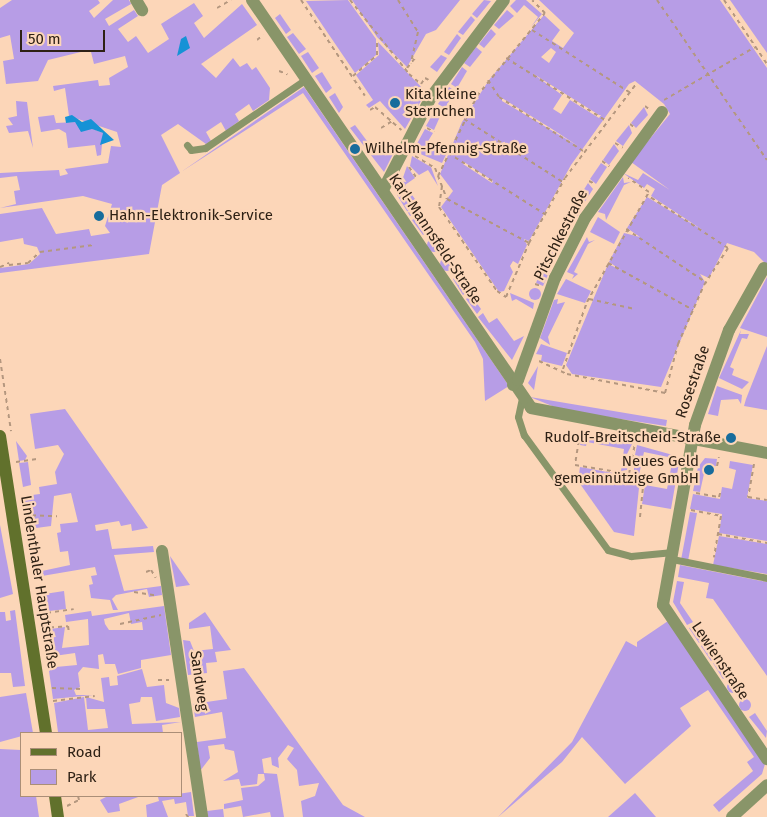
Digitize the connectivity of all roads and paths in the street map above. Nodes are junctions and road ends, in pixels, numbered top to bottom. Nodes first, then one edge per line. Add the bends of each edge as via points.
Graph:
1 (231, 0) edge
2 (252, 0) edge
3 (301, 0) edge
4 (350, 0) edge
5 (398, 0) edge
6 (504, 0) edge
7 (532, 0) edge
8 (657, 0) edge
9 (724, 0) edge
10 (217, 8) dead end
11 (531, 29) junction
12 (265, 34) dead end
13 (257, 40) dead end
14 (377, 40) junction
15 (755, 47) junction
16 (415, 58) dead end
17 (506, 58) junction
18 (411, 63) junction
19 (767, 64) edge
20 (407, 68) junction
21 (279, 70) dead end
22 (291, 71) dead end
23 (708, 74) junction
24 (352, 76) junction
25 (306, 79) junction
26 (488, 80) junction
27 (433, 83) dead end
28 (636, 84) dead end
29 (629, 92) junction
30 (365, 96) dead end
31 (645, 106) dead end
32 (370, 110) dead end
33 (657, 112) junction
34 (464, 119) dead end
35 (605, 120) junction
36 (392, 121) junction
37 (630, 124) dead end
38 (381, 128) dead end
39 (636, 129) dead end
40 (406, 132) dead end
41 (616, 143) dead end
42 (186, 145) dead end
43 (623, 148) dead end
44 (583, 151) junction
45 (411, 153) dead end
46 (448, 153) junction
47 (767, 160) edge
48 (602, 161) dead end
49 (406, 163) dead end
50 (610, 166) dead end
51 (620, 174) dead end
52 (438, 176) junction
53 (416, 178) dead end
54 (589, 181) dead end
55 (563, 182) junction
56 (442, 186) junction
57 (597, 186) dead end
58 (384, 190) junction
59 (647, 195) junction
60 (545, 214) junction
61 (626, 228) junction
62 (529, 243) junction
63 (94, 245) dead end
64 (608, 263) junction
65 (0, 267) edge
66 (764, 268) dead end
67 (707, 282) junction
68 (589, 299) junction
69 (635, 309) dead end
70 (693, 310) junction
71 (534, 355) dead end
72 (563, 369) junction
73 (513, 385) junction
74 (522, 398) junction
75 (580, 433) dead end
76 (0, 436) edge
77 (692, 440) junction
78 (635, 442) dead end
79 (762, 452) edge
80 (719, 458) dead end
81 (37, 459) dead end
82 (16, 462) dead end
83 (717, 466) dead end
84 (629, 474) junction
85 (648, 474) dead end
86 (644, 477) junction
87 (721, 490) dead end
88 (691, 492) dead end
89 (767, 500) edge
90 (688, 510) dead end
91 (24, 515) dead end
92 (57, 516) dead end
93 (640, 517) dead end
94 (718, 534) junction
95 (767, 543) edge
96 (162, 551) dead end
97 (672, 556) junction
98 (30, 560) dead end
99 (40, 562) dead end
100 (712, 567) junction
101 (767, 578) edge
102 (134, 592) dead end
103 (170, 594) junction
104 (663, 605) joint
105 (74, 608) dead end
106 (173, 613) junction
107 (38, 614) dead end
108 (120, 624) dead end
109 (40, 628) dead end
110 (69, 633) dead end
111 (48, 689) dead end
112 (81, 689) dead end
113 (96, 696) dead end
114 (50, 701) dead end
115 (46, 732) edge
116 (767, 759) edge
117 (766, 789) edge
118 (55, 797) edge
119 (78, 797) edge
120 (61, 812) edge
121 (202, 817) edge
122 (732, 817) edge

1 - 10 path
2 - 25 street, Karl-Mannsfeld-Straße
3 - 24 path
4 - 14 path
5 - 18 path via 418,32
6 - 58 street via 431,98
7 - 11 path via 545,13
8 - 23 path
9 - 15 path
11 - 17 path
11 - 29 path
12 - 13 path
14 - 20 path
14 - 24 path via 377,55
15 - 19 path
15 - 23 path
16 - 18 path
17 - 26 path
17 - 35 path
18 - 20 path
20 - 27 path via 421,84 425,78
21 - 22 path via 285,75
23 - 33 path via 665,98
23 - 47 path
24 - 30 path
25 - 42 lane via 205,148 191,150
25 - 58 street, Karl-Mannsfeld-Straße
26 - 44 path via 499,97
26 - 46 path
28 - 29 path
29 - 35 path
31 - 33 path
32 - 36 path via 375,107
33 - 73 street, Pitschkestraße via 585,218 555,278 518,380
34 - 55 path
35 - 44 path
36 - 38 path
36 - 40 path
37 - 39 path
41 - 43 path
44 - 55 path
45 - 52 path via 435,168
46 - 52 path
46 - 60 path
48 - 50 path
49 - 53 path
51 - 59 path
52 - 56 path
54 - 57 path
55 - 60 path
56 - 62 path via 447,198
56 - 62 path via 439,206 497,291 506,297
58 - 73 street, Karl-Mannsfeld-Straße
59 - 61 path
59 - 67 path via 726,244
60 - 62 path
61 - 64 path
61 - 67 path
63 - 65 path via 40,252 28,263
64 - 68 path
64 - 70 path
66 - 77 street, Rosestraße via 741,304 711,373
67 - 70 path
68 - 69 path
68 - 72 path
70 - 72 path via 665,393 567,374
71 - 72 path via 540,363
73 - 74 street, Karl-Mannsfeld-Straße
74 - 77 street via 540,413
74 - 97 lane via 518,418 524,435 608,550 631,556
75 - 84 path via 575,465
76 - 115 street, Lindenthaler Hauptstraße
77 - 79 street
77 - 97 street, Rosestraße
78 - 84 path
79 - 89 path via 748,497
80 - 83 path
81 - 82 path
84 - 86 path
85 - 86 path
86 - 93 path
87 - 88 path via 719,497
90 - 94 path via 721,516
91 - 92 path
94 - 95 path
94 - 100 path
96 - 103 street, Sandweg
97 - 100 lane
97 - 104 street, Rosestraße
98 - 99 path
100 - 101 lane
102 - 103 path via 147,591 148,597
103 - 106 street, Sandweg
104 - 116 street, Lewienstraße
105 - 107 path
106 - 108 path
106 - 121 street, Sandweg
109 - 110 path via 68,626
111 - 112 path
113 - 114 path
117 - 122 street
118 - 120 street
119 - 120 path via 79,800

